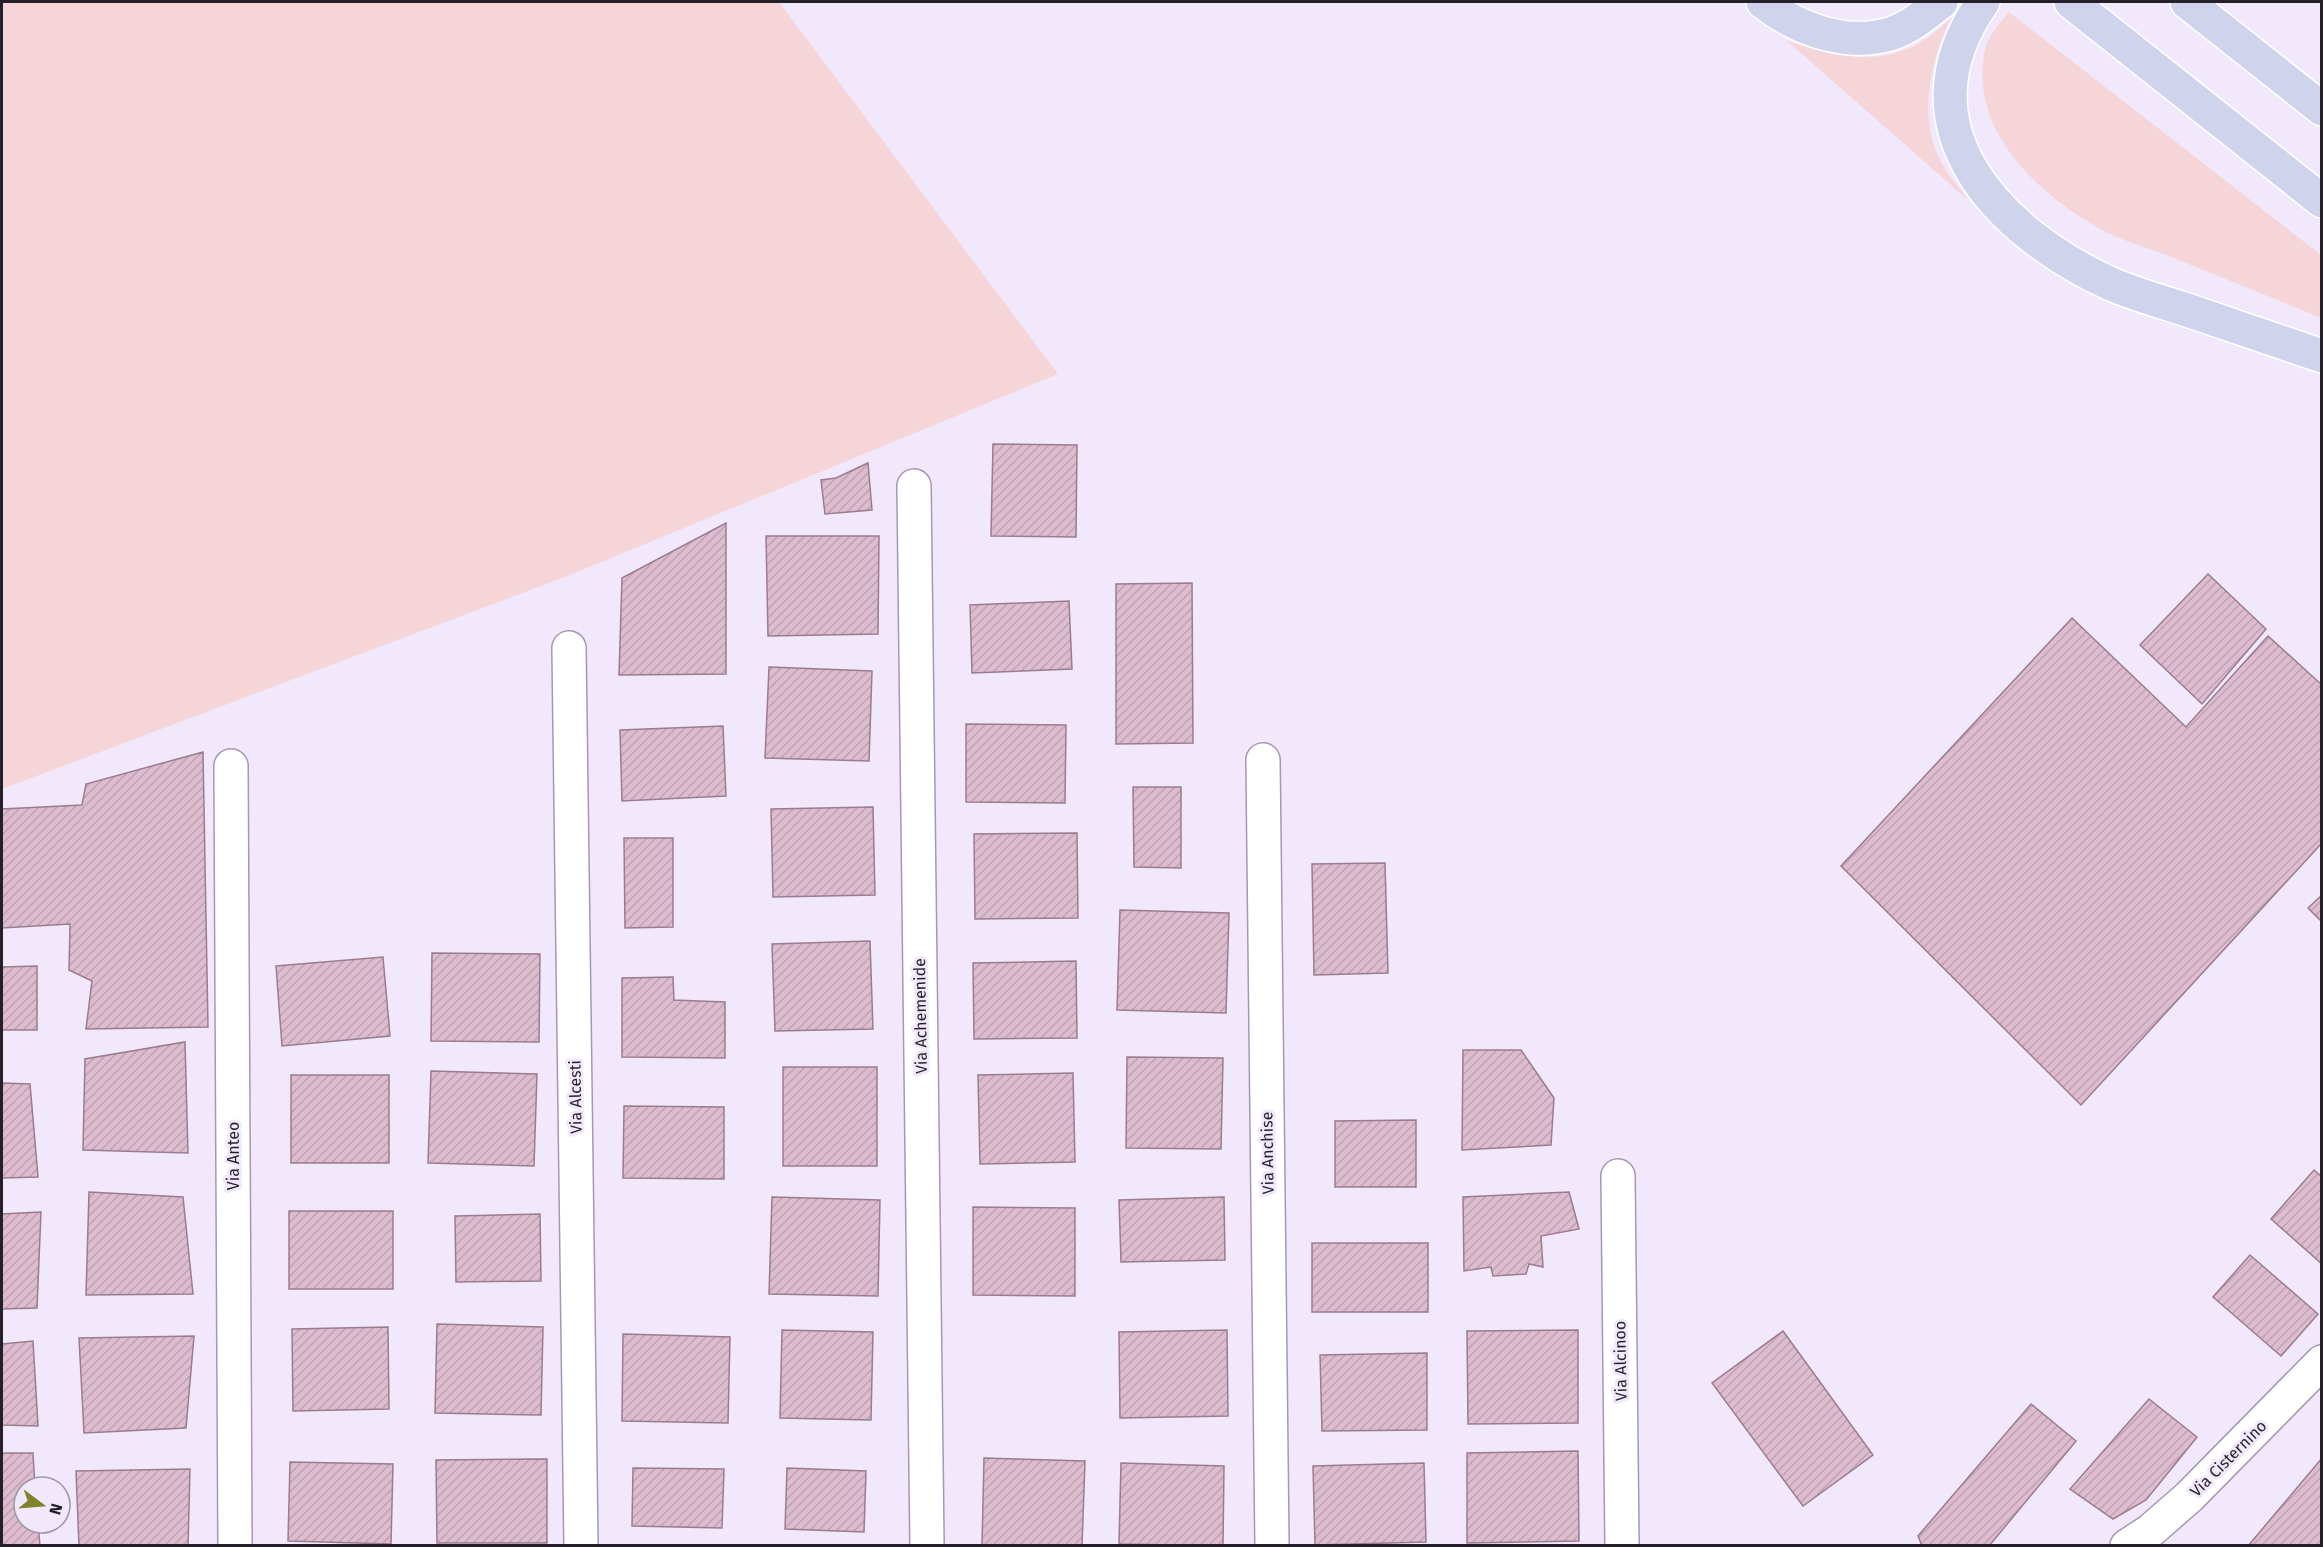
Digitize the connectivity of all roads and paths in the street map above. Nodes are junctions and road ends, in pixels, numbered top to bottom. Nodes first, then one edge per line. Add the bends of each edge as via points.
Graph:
1 (1762, 2) edge
2 (1941, 2) edge
3 (1983, 2) edge
4 (2071, 2) edge
5 (2187, 2) edge
6 (2322, 110) edge
7 (2322, 201) edge
8 (2322, 356) edge
9 (914, 486) dead end
10 (569, 648) dead end
11 (1263, 760) dead end
12 (231, 766) dead end
13 (1618, 1176) dead end
14 (2322, 1362) edge
15 (2148, 1541) edge
16 (236, 1545) edge
17 (581, 1545) edge
18 (927, 1545) edge
19 (1272, 1545) edge
20 (1622, 1545) edge

1 - 2 highway via 1808,29 1851,38 1890,34
3 - 8 highway via 1958,45 1950,87 1952,119 1966,160 2001,208 2055,254 2112,284
4 - 7 highway
5 - 6 highway
9 - 18 street, Via Achemenide
10 - 17 street, Via Alcesti
11 - 19 street, Via Anchise
12 - 16 street, Via Anteo
13 - 20 street, Via Alcinoo
14 - 15 street, Via Cisternino

